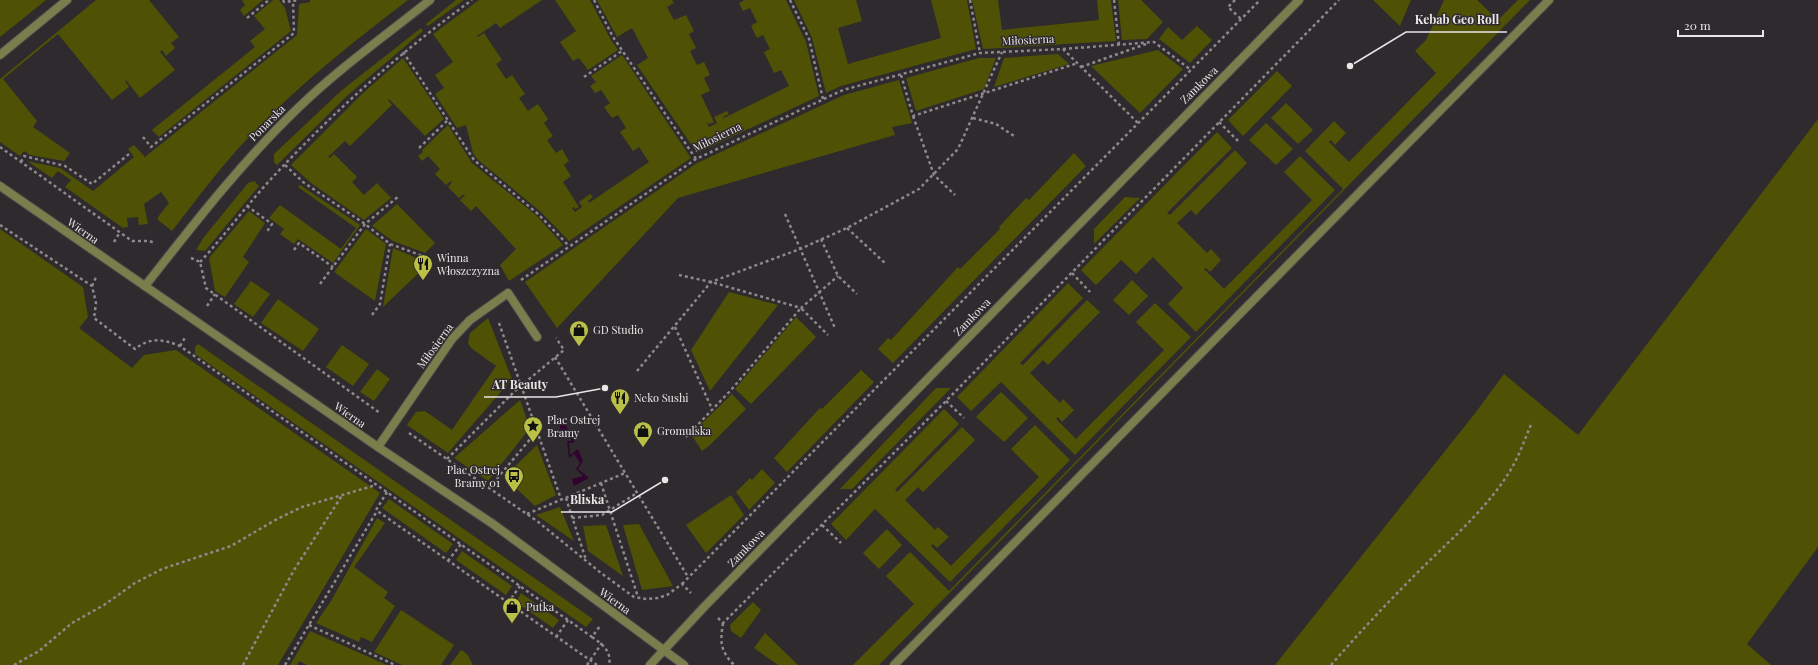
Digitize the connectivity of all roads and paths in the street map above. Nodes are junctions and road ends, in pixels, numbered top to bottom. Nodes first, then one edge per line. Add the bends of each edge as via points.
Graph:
1 (67, 0) edge
2 (269, 0) edge
3 (282, 0) edge
4 (297, 0) edge
5 (430, 0) edge
6 (472, 0) edge
7 (594, 0) edge
8 (790, 0) edge
9 (970, 0) edge
10 (1114, 0) edge
11 (1235, 0) edge
12 (1260, 0) edge
13 (1299, 0) edge
14 (1339, 0) edge
15 (1549, 0) edge
16 (294, 1) edge
17 (247, 18) dead end
18 (1241, 19) junction
19 (1154, 42) junction
20 (1119, 45) junction
21 (1063, 49) junction
22 (622, 51) junction
23 (403, 52) junction
24 (1002, 52) junction
25 (0, 54) edge
26 (980, 54) junction
27 (1078, 63) junction
28 (1081, 67) junction
29 (1191, 70) junction
30 (901, 75) junction
31 (584, 77) dead end
32 (985, 92) junction
33 (823, 99) junction
34 (913, 116) junction
35 (973, 118) junction
36 (448, 120) junction
37 (1219, 122) junction
38 (1138, 123) junction
39 (1014, 136) dead end
40 (143, 137) dead end
41 (1238, 141) dead end
42 (0, 147) edge
43 (419, 148) dead end
44 (129, 154) dead end
45 (696, 159) junction
46 (21, 162) junction
47 (285, 164) junction
48 (934, 175) junction
49 (0, 186) edge
50 (956, 195) dead end
51 (398, 196) dead end
52 (247, 206) junction
53 (786, 214) dead end
54 (365, 224) junction
55 (0, 225) edge
56 (847, 228) junction
57 (266, 233) dead end
58 (821, 239) junction
59 (390, 244) junction
60 (569, 246) junction
61 (800, 249) junction
62 (173, 250) junction
63 (294, 250) dead end
64 (200, 262) junction
65 (430, 262) dead end
66 (886, 264) dead end
67 (333, 267) junction
68 (1072, 273) junction
69 (679, 275) dead end
70 (838, 276) junction
71 (711, 282) junction
72 (320, 284) dead end
73 (145, 286) junction
74 (1090, 292) dead end
75 (508, 293) junction
76 (820, 293) junction
77 (857, 294) dead end
78 (490, 306) junction
79 (801, 308) junction
80 (372, 315) dead end
81 (674, 327) junction
82 (835, 328) dead end
83 (552, 332) dead end
84 (828, 335) dead end
85 (537, 337) dead end
86 (555, 357) junction
87 (637, 371) dead end
88 (521, 385) junction
89 (946, 401) junction
90 (712, 409) junction
91 (964, 418) dead end
92 (1532, 422) dead end
93 (394, 423) junction
94 (537, 432) junction
95 (686, 437) dead end
96 (378, 447) junction
97 (447, 459) junction
98 (625, 473) junction
99 (601, 483) junction
100 (377, 485) junction
101 (489, 488) junction
102 (387, 492) junction
103 (638, 493) junction
104 (344, 494) junction
105 (566, 498) junction
106 (561, 500) junction
107 (609, 510) junction
108 (378, 511) junction
109 (527, 514) junction
110 (572, 518) junction
111 (822, 525) junction
112 (841, 543) dead end
113 (460, 544) junction
114 (448, 561) junction
115 (587, 561) junction
116 (688, 577) junction
117 (682, 584) junction
118 (520, 586) junction
119 (624, 590) junction
120 (638, 597) junction
121 (508, 603) junction
122 (705, 606) junction
123 (610, 611) junction
124 (568, 620) junction
125 (724, 623) junction
126 (309, 625) junction
127 (556, 637) junction
128 (592, 637) junction
129 (602, 643) junction
130 (663, 650) junction
131 (590, 660) junction
132 (14, 665) edge
133 (243, 665) edge
134 (285, 665) edge
135 (395, 665) edge
136 (586, 665) edge
137 (597, 665) edge
138 (609, 665) edge
139 (650, 665) edge
140 (684, 665) edge
141 (734, 665) edge
142 (894, 665) edge
143 (1331, 665) edge

1 - 25 street
2 - 17 path
3 - 16 path
4 - 16 path
5 - 62 street, Ponarska via 351,61 297,108 249,158
6 - 23 path
7 - 22 path
8 - 33 path via 809,39
9 - 26 path
10 - 20 path
11 - 18 path via 1228,7
12 - 18 path
13 - 122 street, Zamkowa
14 - 37 path
15 - 142 street
16 - 40 path via 294,33 151,147
18 - 29 path
19 - 20 path
19 - 28 path
19 - 29 path
20 - 21 path
21 - 24 path, Miłosierna
21 - 27 path, Miłosierna
22 - 31 path
22 - 45 path
23 - 36 path
23 - 47 path via 352,97
24 - 26 path, Miłosierna
24 - 32 path
26 - 30 path, Miłosierna
27 - 28 path, Miłosierna
27 - 32 path
28 - 38 path, Miłosierna
29 - 38 path
30 - 33 path, Miłosierna via 843,90
30 - 34 path
32 - 34 path
32 - 35 path
33 - 45 path, Miłosierna
34 - 48 path
35 - 39 path via 996,124
35 - 48 path via 958,149
36 - 43 path
36 - 60 path via 474,160 538,214
37 - 41 path
37 - 68 path
38 - 116 path
42 - 46 path
44 - 46 path via 92,184 65,166 24,156
45 - 60 path, Miłosierna
46 - 62 path via 132,241 149,241
47 - 52 path
47 - 54 path via 303,182
48 - 50 path
48 - 56 path via 919,189
49 - 73 street, Wierna
51 - 54 path
52 - 57 path via 272,224
52 - 64 path
53 - 61 path
54 - 59 path
54 - 67 path
55 - 100 path via 92,286 96,303 94,318 135,349 143,342 165,340 180,346
56 - 58 path
56 - 66 path
58 - 61 path
58 - 70 path
59 - 65 path via 423,256
59 - 80 path via 380,304
60 - 75 path, Miłosierna via 523,278
61 - 71 path
61 - 76 path
62 - 64 path
62 - 73 street, Ponarska
63 - 67 path via 299,243
64 - 93 path via 206,288
67 - 72 path
68 - 74 path
68 - 89 path
69 - 71 path
70 - 76 path
70 - 77 path
71 - 79 path
71 - 81 path
73 - 96 street, Wierna
75 - 78 street, Miłosierna
75 - 85 street
76 - 79 path
76 - 82 path
78 - 88 path via 500,324
78 - 93 street, Miłosierna via 470,320 452,339
79 - 84 path
79 - 90 path
81 - 87 path
81 - 90 path
83 - 86 path via 564,350
86 - 88 path
86 - 98 path
88 - 94 path
88 - 97 path
89 - 91 path
89 - 111 path
90 - 95 path
92 - 143 path via 1510,472 1493,493 1454,539 1419,570
93 - 96 street, Miłosierna
93 - 97 path
94 - 101 path
94 - 106 path
96 - 123 street, Wierna via 492,524
97 - 101 path
98 - 99 path
98 - 103 path
99 - 105 path
99 - 107 path
100 - 102 path
100 - 104 path
101 - 109 path
102 - 108 path via 376,510
102 - 113 path
103 - 107 path
103 - 116 path
104 - 132 path via 302,507 230,546 162,569 72,623 39,651
104 - 133 path via 294,570
105 - 106 path
105 - 110 path
106 - 109 path
107 - 110 path via 602,515
107 - 120 path
108 - 114 path
108 - 126 path
109 - 115 path
110 - 115 path
111 - 112 path
111 - 125 path
113 - 114 path
113 - 118 path
114 - 121 path
115 - 119 path
116 - 117 path
117 - 120 path via 658,598
117 - 122 path
118 - 121 path
118 - 124 path
119 - 120 path
119 - 123 path
121 - 127 path
122 - 125 path
122 - 130 street, Zamkowa
123 - 128 path
123 - 130 street, Wierna
124 - 127 path
124 - 128 path
125 - 141 path via 721,637 724,655
126 - 134 path
126 - 135 path
127 - 131 path
128 - 129 path
129 - 131 path
129 - 138 path via 608,652
130 - 139 street, Zamkowa
130 - 140 street, Wierna
131 - 136 path
131 - 137 path

